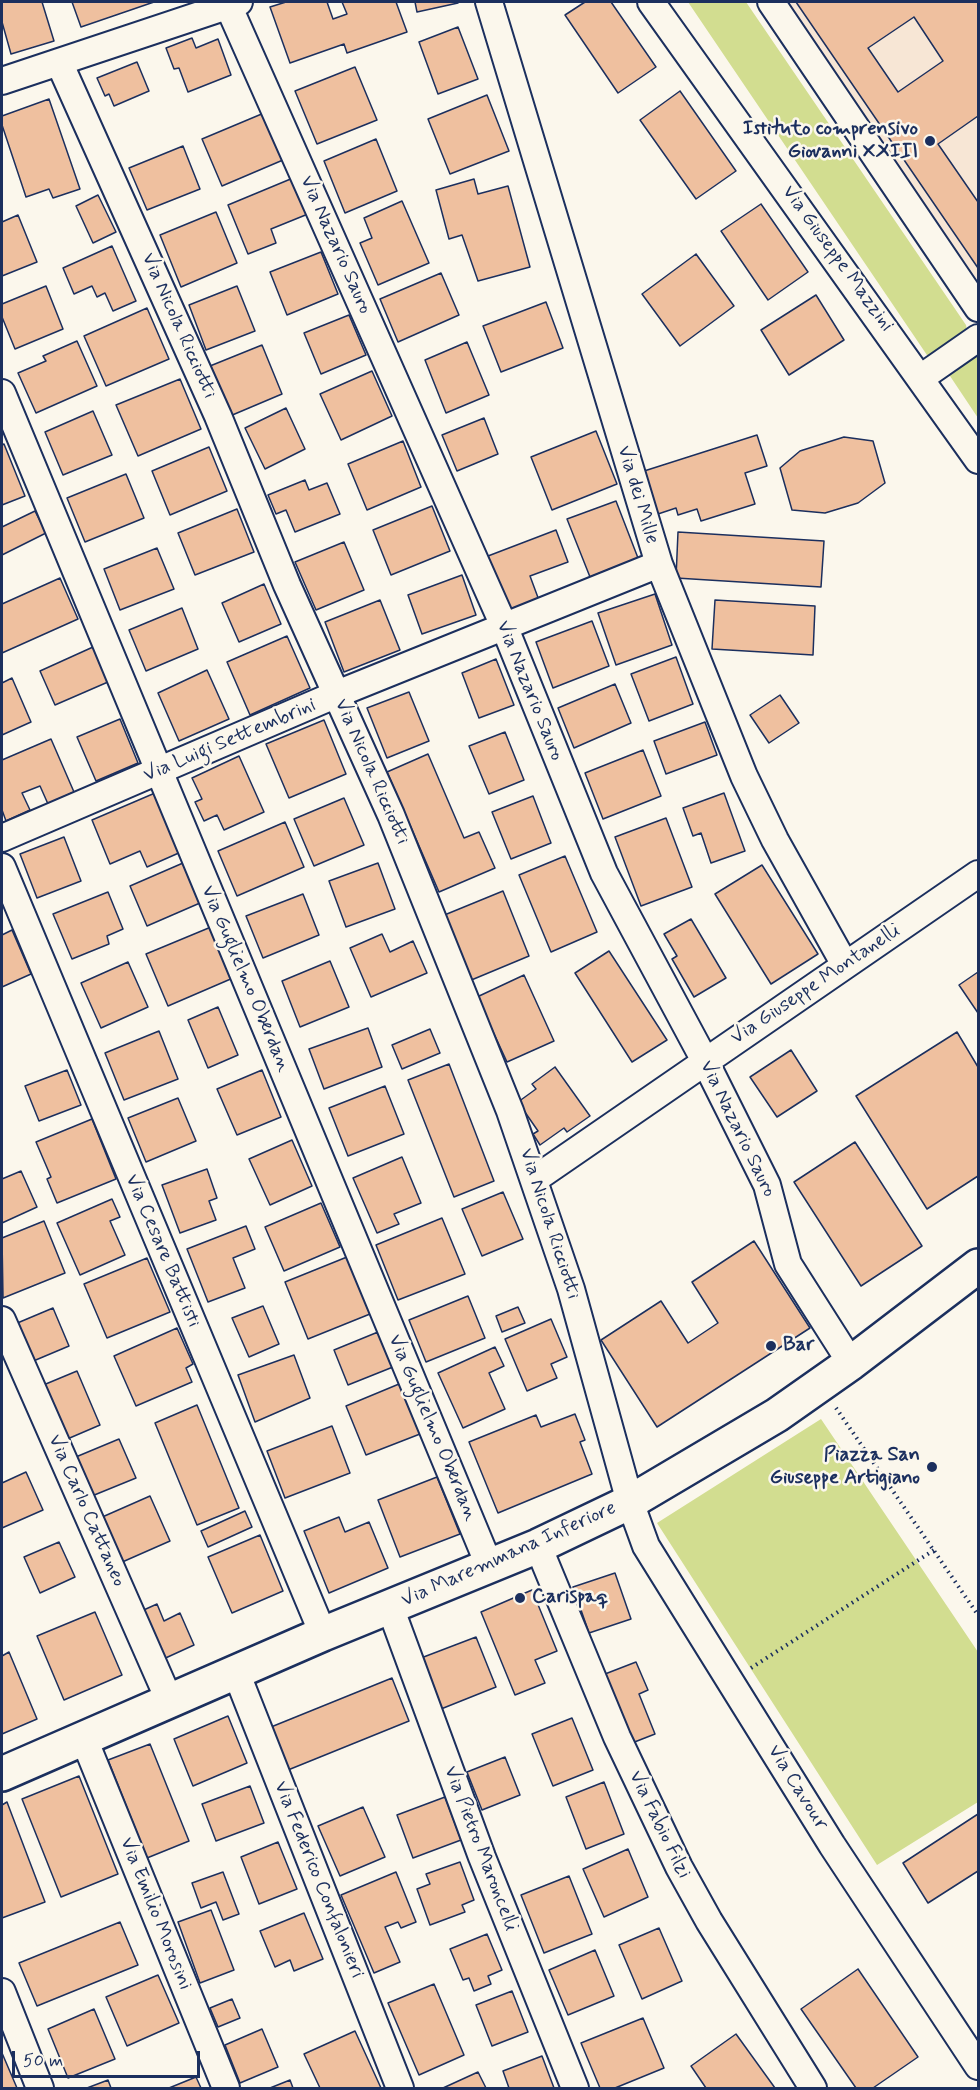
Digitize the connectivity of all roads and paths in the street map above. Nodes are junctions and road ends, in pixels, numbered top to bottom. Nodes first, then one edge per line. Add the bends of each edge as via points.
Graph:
1 (489, 2) edge
2 (651, 2) edge
3 (771, 2) edge
4 (233, 3) edge
5 (59, 62) junction
6 (2, 81) edge
7 (978, 308) edge
8 (978, 338) edge
9 (922, 377) junction
10 (2, 393) edge
11 (978, 460) edge
12 (658, 564) junction
13 (504, 626) junction
14 (337, 694) junction
15 (159, 772) junction
16 (2, 838) edge
17 (2, 867) edge
18 (978, 874) edge
19 (845, 965) junction
20 (705, 1061) junction
21 (535, 1179) junction
22 (978, 1266) edge
23 (2, 1320) edge
24 (851, 1364) junction
25 (820, 1385) junction
26 (630, 1502) junction
27 (538, 1545) junction
28 (934, 1550) junction
29 (489, 1565) junction
30 (390, 1607) junction
31 (978, 1615) edge
32 (323, 1635) junction
33 (236, 1672) junction
34 (730, 1682) junction
35 (170, 1702) junction
36 (84, 1739) junction
37 (2, 1774) edge
38 (2, 1992) edge
39 (978, 2066) edge
40 (40, 2088) edge
41 (226, 2088) edge
42 (400, 2088) edge
43 (575, 2088) edge
44 (813, 2088) edge

1 - 12 street, Via dei Mille
2 - 9 street, Via Giuseppe Mazzini
3 - 7 street
4 - 5 street
4 - 13 street, Via Nazario Sauro
5 - 6 street
5 - 14 street, Via Nicola Ricciotti via 218,416 287,585
8 - 9 street
9 - 11 street, Via Giuseppe Mazzini
10 - 15 street, Via Guglielmo Oberdan
12 - 13 street, Via Luigi Settembrini
12 - 19 street, Via dei Mille via 744,776
13 - 14 street, Via Luigi Settembrini
13 - 20 street, Via Nazario Sauro via 604,873
14 - 15 street, Via Luigi Settembrini
14 - 21 street, Via Nicola Ricciotti via 396,825
15 - 16 street, Via Luigi Settembrini
15 - 29 street, Via Guglielmo Oberdan
17 - 32 street, Via Cesare Battisti
18 - 19 street, Via Giuseppe Montanelli
19 - 20 street, Via Giuseppe Montanelli
20 - 21 street, Via Giuseppe Montanelli
20 - 24 street, Via Nazario Sauro via 770,1191 788,1264
21 - 26 street, Via Nicola Ricciotti via 574,1299
22 - 24 main road, Via Maremmana Inferiore
23 - 35 street, Via Carlo Cattaneo
24 - 25 main road, Via Maremmana Inferiore
25 - 26 main road, Via Maremmana Inferiore via 726,1447
25 - 28 path
26 - 27 main road, Via Maremmana Inferiore
26 - 34 street, Via Cavour via 653,1559
27 - 29 main road, Via Maremmana Inferiore
27 - 44 street, Via Fabio Filzi via 617,1737 666,1840 709,1921
28 - 31 path
28 - 34 path
29 - 30 main road, Via Maremmana Inferiore
30 - 32 main road, Via Maremmana Inferiore
30 - 43 street, Via Pietro Maroncelli via 482,1857
32 - 33 main road, Via Maremmana Inferiore
33 - 35 main road, Via Maremmana Inferiore
33 - 42 street, Via Federico Confalonieri
34 - 39 street, Via Cavour
35 - 36 main road, Via Maremmana Inferiore
36 - 37 main road, Via Maremmana Inferiore
36 - 41 street, Via Emilio Morosini
38 - 40 street

